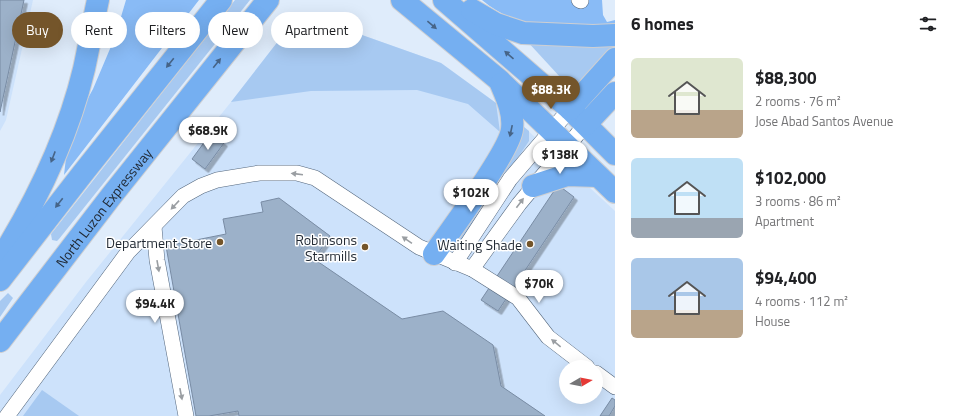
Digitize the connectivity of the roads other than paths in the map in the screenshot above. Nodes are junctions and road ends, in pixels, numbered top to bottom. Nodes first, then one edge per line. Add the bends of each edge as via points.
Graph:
1 (98, 0) edge
2 (221, 0) edge
3 (268, 0) edge
4 (402, 0) edge
5 (444, 0) edge
6 (455, 0) edge
7 (615, 35) edge
8 (615, 59) edge
9 (499, 80) junction
10 (615, 93) edge
11 (570, 109) junction
12 (586, 124) junction
13 (551, 130) junction
14 (567, 146) junction
15 (615, 154) edge
16 (598, 176) junction
17 (533, 186) junction
18 (615, 192) edge
19 (154, 228) junction
20 (434, 254) junction
21 (0, 260) edge
22 (455, 263) junction
23 (472, 269) junction
24 (0, 280) edge
25 (0, 341) edge
26 (578, 360) edge
27 (603, 378) edge
28 (615, 387) edge
29 (7, 416) edge
30 (186, 416) edge

1 -> 21 highway via 84,69 67,120 41,186
2 -> 24 highway
25 -> 3 highway, North Luzon Expressway via 112,195
4 -> 9 highway
11 -> 5 highway
6 - 7 highway via 496,24 523,33
8 - 11 highway
9 - 13 highway
9 -> 20 highway via 512,113 512,130 494,166
10 - 12 highway
11 - 12 highway
11 - 13 street
12 - 14 street
12 - 15 highway
13 - 14 highway
13 - 22 street via 510,179
14 - 16 highway
14 - 17 street
16 - 17 highway via 568,175
16 - 18 highway
23 -> 17 street
20 -> 19 street via 419,247 315,178 297,173 259,173 218,180 201,186 184,196
19 - 29 street via 128,252
19 -> 30 street via 157,260
20 - 22 street
22 - 23 street
26 -> 23 street via 548,337 518,298
27 - 28 street

